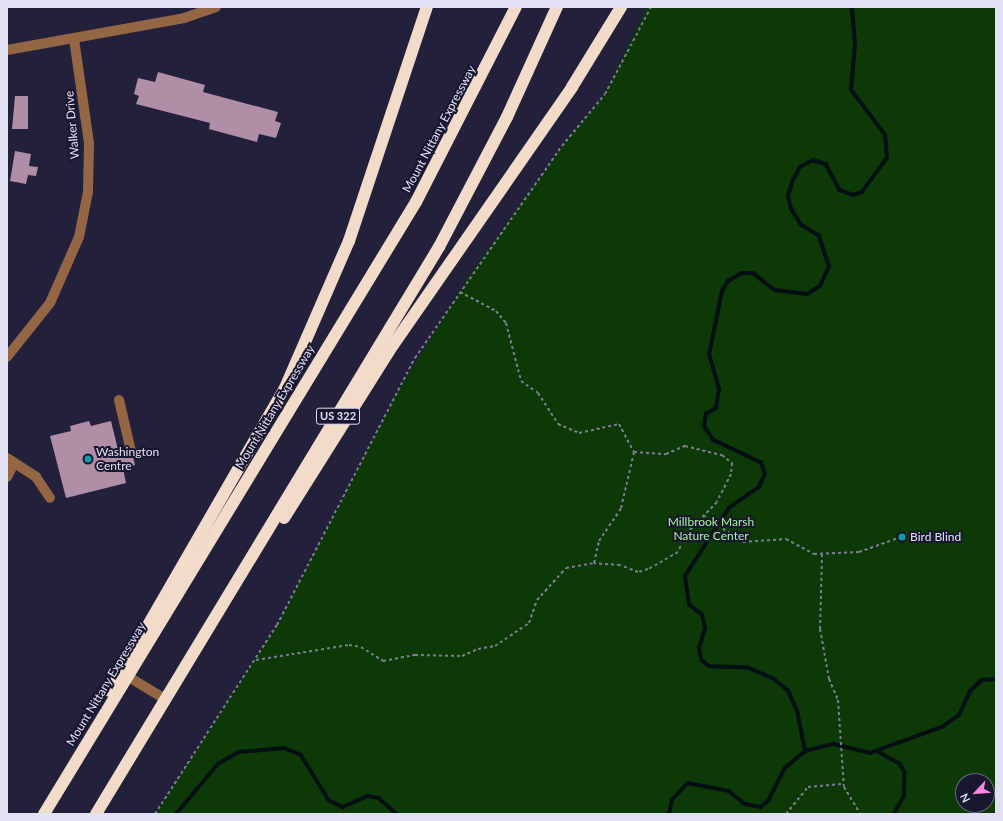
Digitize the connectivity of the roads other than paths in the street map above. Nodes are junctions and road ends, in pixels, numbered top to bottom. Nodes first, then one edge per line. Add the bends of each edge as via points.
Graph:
1 (216, 7) edge
2 (427, 7) edge
3 (516, 7) edge
4 (557, 7) edge
5 (621, 7) edge
6 (74, 39) junction
7 (7, 50) edge
8 (7, 357) edge
9 (119, 400) dead end
10 (131, 451) dead end
11 (10, 462) edge
12 (7, 477) edge
13 (50, 498) dead end
14 (234, 585) junction
15 (127, 676) junction
16 (165, 699) junction
17 (80, 753) junction
18 (96, 813) edge
19 (44, 814) edge

1 - 6 street via 184,18
2 - 17 highway via 349,241 285,388 120,670
3 - 15 highway, Mount Nittany Expressway via 416,202
4 - 14 highway, US 322 via 508,116 439,247
5 - 14 highway via 572,87 393,345 294,505
6 - 7 street
6 - 8 street, Walker Drive via 89,143 88,192 79,237 50,303
9 - 10 street
11 - 12 street
11 - 13 street via 36,477
14 - 16 highway, US 322
15 - 16 street
15 - 17 highway, Mount Nittany Expressway
16 - 18 highway, US 322
17 - 19 highway, Mount Nittany Expressway

